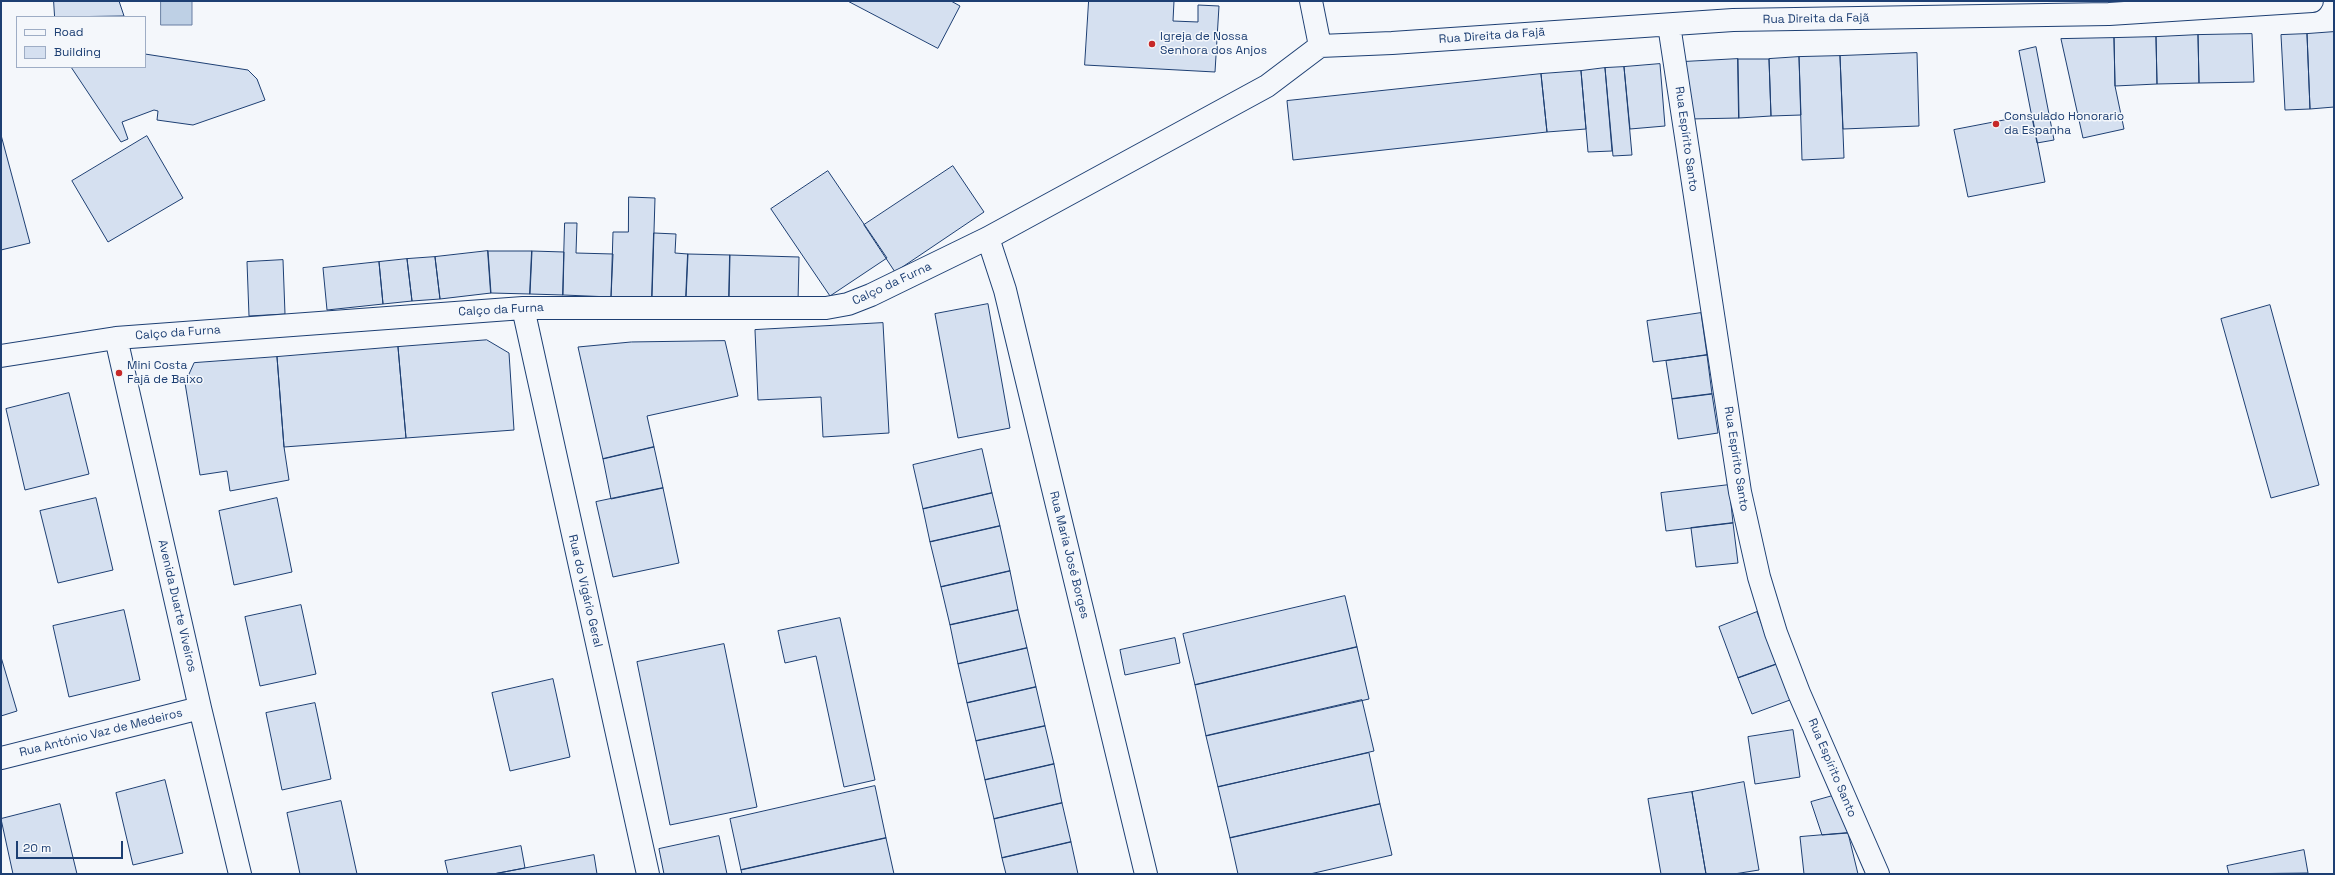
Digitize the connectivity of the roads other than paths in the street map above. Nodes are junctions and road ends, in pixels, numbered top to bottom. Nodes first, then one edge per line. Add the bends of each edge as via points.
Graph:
1 (1311, 1) edge
2 (2312, 1) edge
3 (2109, 8) edge
4 (1669, 25) junction
5 (1320, 46) junction
6 (988, 238) junction
7 (523, 308) junction
8 (116, 338) junction
9 (1, 356) edge
10 (200, 708) junction
11 (1, 758) edge
12 (240, 874) edge
13 (648, 874) edge
14 (1146, 874) edge
15 (1878, 874) edge

1 - 5 street
2 - 3 street, Rua Direita da Fajã
3 - 4 street, Rua Direita da Fajã via 1733,20
4 - 5 street, Rua Direita da Fajã
4 - 15 street, Rua Espírito Santo via 1740,492 1759,577 1776,633 1800,693
5 - 6 street, Calço da Furna via 1267,86
6 - 7 street, Calço da Furna via 871,295 848,304 826,308
6 - 14 street, Rua Maria José Borges via 1005,290
7 - 8 street, Calço da Furna
7 - 13 street, Rua do Vigário Geral
8 - 9 street, Calço da Furna
8 - 10 street, Avenida Duarte Viveiros
10 - 11 street, Rua António Vaz de Medeiros
10 - 12 street, Avenida Duarte Viveiros

